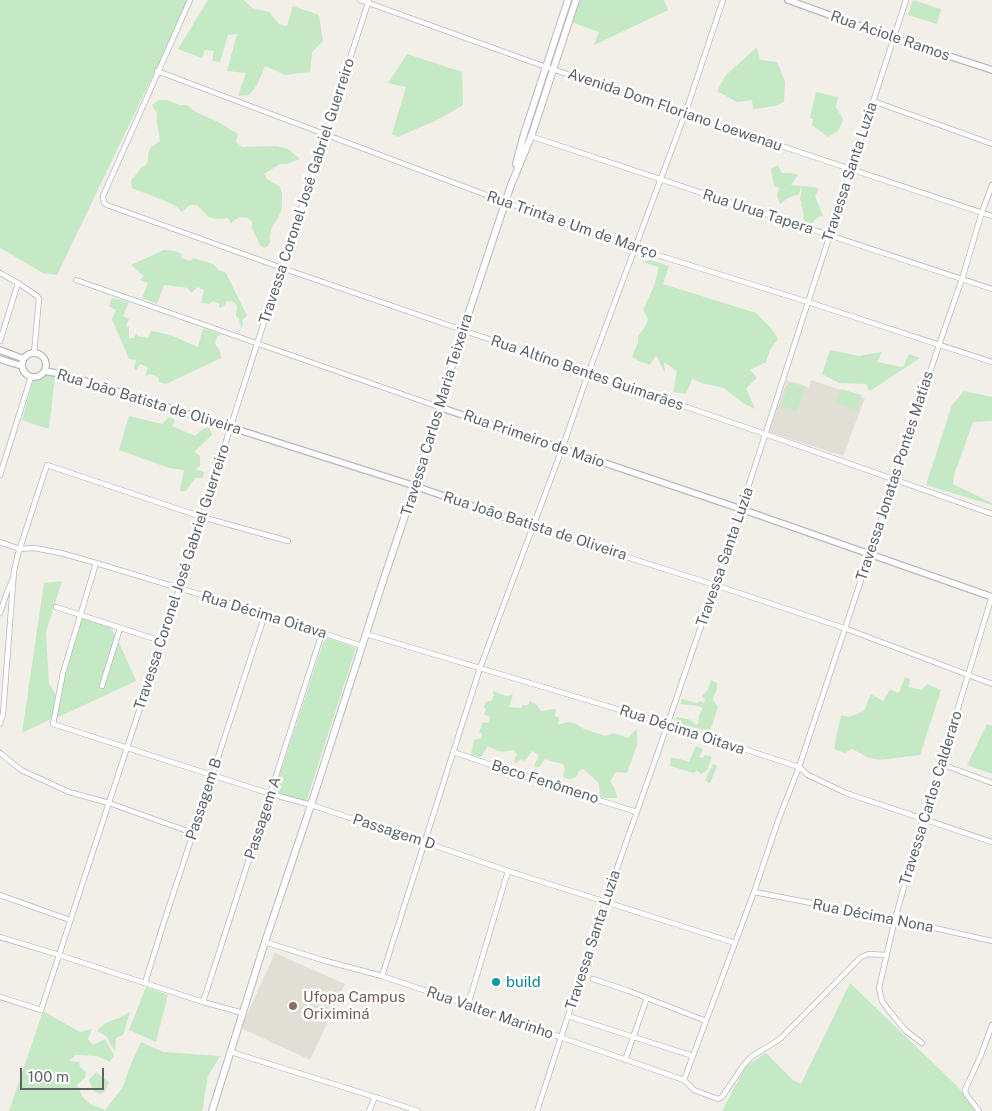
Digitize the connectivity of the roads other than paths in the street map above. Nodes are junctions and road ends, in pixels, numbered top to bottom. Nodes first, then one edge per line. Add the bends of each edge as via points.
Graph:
1 (190, 0) edge
2 (360, 0) edge
3 (568, 0) edge
4 (576, 0) edge
5 (723, 0) edge
6 (788, 0) edge
7 (906, 0) edge
8 (369, 1) edge
9 (893, 38) junction
10 (546, 66) junction
11 (553, 69) junction
12 (992, 70) edge
13 (157, 71) junction
14 (873, 102) junction
15 (685, 114) junction
16 (326, 134) junction
17 (524, 134) junction
18 (531, 137) junction
19 (992, 144) edge
20 (850, 169) junction
21 (661, 180) junction
22 (511, 185) junction
23 (992, 185) edge
24 (505, 202) junction
25 (982, 212) junction
26 (992, 216) edge
27 (830, 235) junction
28 (635, 248) junction
29 (282, 268) junction
30 (0, 274) edge
31 (962, 279) junction
32 (76, 280) dead end
33 (18, 283) junction
34 (992, 289) edge
35 (808, 302) junction
36 (463, 330) junction
37 (0, 341) edge
38 (257, 344) junction
39 (938, 344) junction
40 (0, 350) edge
41 (34, 353) junction
42 (0, 359) edge
43 (24, 359) junction
44 (992, 362) edge
45 (22, 366) junction
46 (45, 371) junction
47 (588, 374) junction
48 (31, 377) junction
49 (439, 407) junction
50 (230, 427) junction
51 (765, 434) junction
52 (562, 448) junction
53 (0, 475) edge
54 (894, 479) junction
55 (416, 486) junction
56 (741, 509) junction
57 (992, 514) edge
58 (202, 517) junction
59 (532, 528) junction
60 (288, 541) dead end
61 (0, 542) edge
62 (20, 549) junction
63 (870, 555) junction
64 (96, 563) junction
65 (14, 578) junction
66 (716, 585) junction
67 (179, 589) junction
68 (992, 597) edge
69 (56, 607) dead end
70 (0, 613) edge
71 (265, 614) junction
72 (81, 616) junction
73 (120, 628) junction
74 (844, 628) junction
75 (322, 633) junction
76 (366, 634) junction
77 (161, 641) junction
78 (362, 646) junction
79 (480, 668) junction
80 (968, 676) junction
81 (992, 684) edge
82 (102, 686) dead end
83 (1, 721) edge
84 (668, 724) junction
85 (127, 748) junction
86 (453, 752) junction
87 (0, 753) edge
88 (941, 764) junction
89 (799, 767) junction
90 (213, 774) junction
91 (992, 783) edge
92 (271, 794) junction
93 (109, 803) junction
94 (311, 805) junction
95 (636, 812) junction
96 (923, 819) junction
97 (193, 833) junction
98 (424, 842) junction
99 (992, 842) edge
100 (508, 871) junction
101 (754, 892) junction
102 (0, 895) edge
103 (605, 902) junction
104 (895, 919) junction
105 (70, 920) junction
106 (0, 937) edge
107 (992, 941) edge
108 (266, 942) junction
109 (735, 943) junction
110 (59, 954) junction
111 (886, 956) junction
112 (382, 976) junction
113 (593, 979) dead end
114 (145, 983) junction
115 (0, 997) edge
116 (647, 998) junction
117 (203, 1002) junction
118 (468, 1005) junction
119 (243, 1013) junction
120 (568, 1016) junction
121 (706, 1021) junction
122 (992, 1025) edge
123 (633, 1036) junction
124 (561, 1038) junction
125 (922, 1043) dead end
126 (231, 1052) junction
127 (693, 1056) junction
128 (625, 1060) junction
129 (684, 1080) junction
130 (375, 1096) junction
131 (212, 1111) edge
132 (369, 1111) edge
133 (418, 1111) edge
134 (537, 1111) edge
135 (979, 1111) edge

1 - 13 street
2 - 8 street, Avenida Dom Floriano Loewenau
3 - 10 main road, Travessa Carlos Maria Teixeira
4 - 11 main road, Travessa Carlos Maria Teixeira
5 - 15 street
6 - 9 street, Rua Aciole Ramos
7 - 9 street, Travessa Santa Luzia
8 - 10 street, Avenida Dom Floriano Loewenau
8 - 16 street, Travessa Coronel José Gabriel Guerreiro
9 - 12 street, Rua Aciole Ramos
9 - 14 street, Travessa Santa Luzia
10 - 11 street, Avenida Dom Floriano Loewenau
10 - 17 main road, Travessa Carlos Maria Teixeira
11 - 15 street, Avenida Dom Floriano Loewenau
11 - 18 main road, Travessa Carlos Maria Teixeira
13 - 16 street, Rua Trinta e Um de Março
13 - 29 street, Rua Altíno Bentes Guimarães via 103,196 104,203
14 - 19 street
14 - 20 street, Travessa Santa Luzia
15 - 20 street, Avenida Dom Floriano Loewenau
15 - 21 street
16 - 24 street, Rua Trinta e Um de Março
16 - 29 street, Travessa Coronel José Gabriel Guerreiro
17 - 18 street, Rua Urua Tapera
17 - 22 main road, Travessa Carlos Maria Teixeira
18 - 21 street, Rua Urua Tapera
18 - 22 main road, Travessa Carlos Maria Teixeira
20 - 25 street, Avenida Dom Floriano Loewenau
20 - 27 street, Travessa Santa Luzia
21 - 27 street, Rua Urua Tapera
21 - 28 street
22 - 24 main road, Travessa Carlos Maria Teixeira
23 - 25 street, Travessa Jonatas Pontes Matias
24 - 28 street, Rua Trinta e Um de Março
24 - 36 main road, Travessa Carlos Maria Teixeira
25 - 26 street, Avenida Dom Floriano Loewenau
25 - 31 street, Travessa Jonatas Pontes Matias
27 - 31 street, Rua Urua Tapera
27 - 35 street, Travessa Santa Luzia
28 - 35 street, Rua Trinta e Um de Março
28 - 47 street
29 - 36 street, Rua Altíno Bentes Guimarães
29 - 38 street, Travessa Coronel José Gabriel Guerreiro
30 - 33 street
31 - 34 street, Rua Urua Tapera
31 - 39 street, Travessa Jonatas Pontes Matias
32 - 38 street, Rua Primeiro de Maio
33 - 37 street
33 - 41 street via 39,298
35 - 39 street, Rua Trinta e Um de Março
35 - 51 street, Travessa Santa Luzia
36 - 47 street, Rua Altíno Bentes Guimarães
36 - 49 main road, Travessa Carlos Maria Teixeira
38 - 49 street, Rua Primeiro de Maio
38 - 50 street, Travessa Coronel José Gabriel Guerreiro
39 - 44 street, Rua Trinta e Um de Março
39 - 54 street, Travessa Jonatas Pontes Matias
40 - 43 street
41 - 43 street
41 - 46 street via 44,359
42 - 45 street
43 - 45 street
45 - 48 street via 24,373
46 - 48 street
46 - 50 street, Rua João Batista de Oliveira
47 - 51 street, Rua Altíno Bentes Guimarães
47 - 52 street
48 - 53 street
49 - 52 street, Rua Primeiro de Maio
49 - 55 main road, Travessa Carlos Maria Teixeira
50 - 55 street, Rua João Batista de Oliveira
50 - 58 street, Travessa Coronel José Gabriel Guerreiro
51 - 54 street, Rua Altíno Bentes Guimarães
51 - 56 street, Travessa Santa Luzia
52 - 56 street, Rua Primeiro de Maio
52 - 59 street
54 - 57 street, Rua Altíno Bentes Guimarães
54 - 63 street, Travessa Jonatas Pontes Matias
55 - 59 street, Rua João Batista de Oliveira
55 - 76 main road, Travessa Carlos Maria Teixeira
56 - 63 street, Rua Primeiro de Maio
56 - 66 street, Travessa Santa Luzia
58 - 60 street
58 - 62 street via 47,465
58 - 67 street, Travessa Coronel José Gabriel Guerreiro
59 - 66 street, Rua João Batista de Oliveira
59 - 79 street
61 - 62 street, Rua Décima Oitava
62 - 64 street, Rua Décima Oitava via 34,548
62 - 65 street
63 - 68 street, Rua Primeiro de Maio
63 - 74 street, Travessa Jonatas Pontes Matias
64 - 67 street, Rua Décima Oitava
64 - 72 street
65 - 70 street
65 - 83 street
66 - 74 street, Rua João Batista de Oliveira
66 - 84 street, Travessa Santa Luzia
67 - 71 street, Rua Décima Oitava
67 - 77 street, Travessa Coronel José Gabriel Guerreiro
68 - 80 street, Travessa Carlos Calderaro
69 - 72 street
71 - 75 street, Rua Décima Oitava
71 - 90 street, Passagem B
72 - 73 street
72 - 85 street, Passagem D via 63,673 53,724
73 - 77 street
73 - 82 street
74 - 80 street, Rua João Batista de Oliveira
74 - 89 street, Travessa Jonatas Pontes Matias
75 - 78 street, Rua Décima Oitava
75 - 92 street, Passagem A
76 - 78 main road, Travessa Carlos Maria Teixeira
76 - 79 street, Rua Décima Oitava
77 - 85 street, Travessa Coronel José Gabriel Guerreiro
78 - 94 main road, Travessa Carlos Maria Teixeira
79 - 84 street, Rua Décima Oitava
79 - 86 street
80 - 81 street, Rua João Batista de Oliveira
80 - 88 street, Travessa Carlos Calderaro
84 - 89 street, Rua Décima Oitava
84 - 95 street, Travessa Santa Luzia
85 - 90 street, Passagem D
85 - 93 street, Travessa Coronel José Gabriel Guerreiro
86 - 95 street, Beco Fenômeno
86 - 98 street
87 - 93 street via 21,770 69,792
88 - 91 street
88 - 96 street, Travessa Carlos Calderaro
89 - 96 street, Rua Décima Oitava via 808,775 846,793
89 - 101 street
90 - 92 street, Passagem D
90 - 97 street, Passagem B
92 - 94 street, Passagem D
92 - 117 street, Passagem A
93 - 97 street
93 - 105 street, Travessa Coronel José Gabriel Guerreiro
94 - 98 street, Passagem D
94 - 108 main road, Travessa Carlos Maria Teixeira
95 - 103 street, Travessa Santa Luzia
96 - 99 street, Rua Décima Oitava
96 - 104 street, Travessa Carlos Calderaro
97 - 114 street, Passagem B
98 - 100 street, Passagem D
98 - 112 street
100 - 103 street, Passagem D
100 - 118 street
101 - 104 street, Rua Décima Nona
101 - 109 street
102 - 105 street
103 - 109 street, Passagem D
103 - 120 street, Travessa Santa Luzia
104 - 107 street, Rua Décima Nona
104 - 111 street, Travessa Carlos Calderaro
105 - 110 street, Travessa Coronel José Gabriel Guerreiro
106 - 110 street
108 - 112 street, Rua Valter Marinho
108 - 119 main road, Travessa Carlos Maria Teixeira
109 - 121 street
110 - 114 street
110 - 115 street, Travessa Coronel José Gabriel Guerreiro via 41,1010
111 - 125 street, Travessa Carlos Calderaro via 879,988 882,1001 906,1031
111 - 129 street, Rua Valter Marinho via 869,954 861,958 780,1039 750,1057 721,1099 694,1090
112 - 118 street, Rua Valter Marinho
113 - 116 street
114 - 117 street
116 - 121 street
116 - 123 street
117 - 119 street
118 - 124 street, Rua Valter Marinho
119 - 126 main road, Travessa Carlos Maria Teixeira
120 - 123 street
120 - 124 street, Travessa Santa Luzia
121 - 127 street
122 - 135 street via 965,1090
123 - 127 street
123 - 128 street
124 - 128 street, Rua Valter Marinho
124 - 134 street, Travessa Santa Luzia
126 - 130 street
126 - 131 main road, Travessa Carlos Maria Teixeira
127 - 129 street
128 - 129 street, Rua Valter Marinho
130 - 132 street
130 - 133 street

